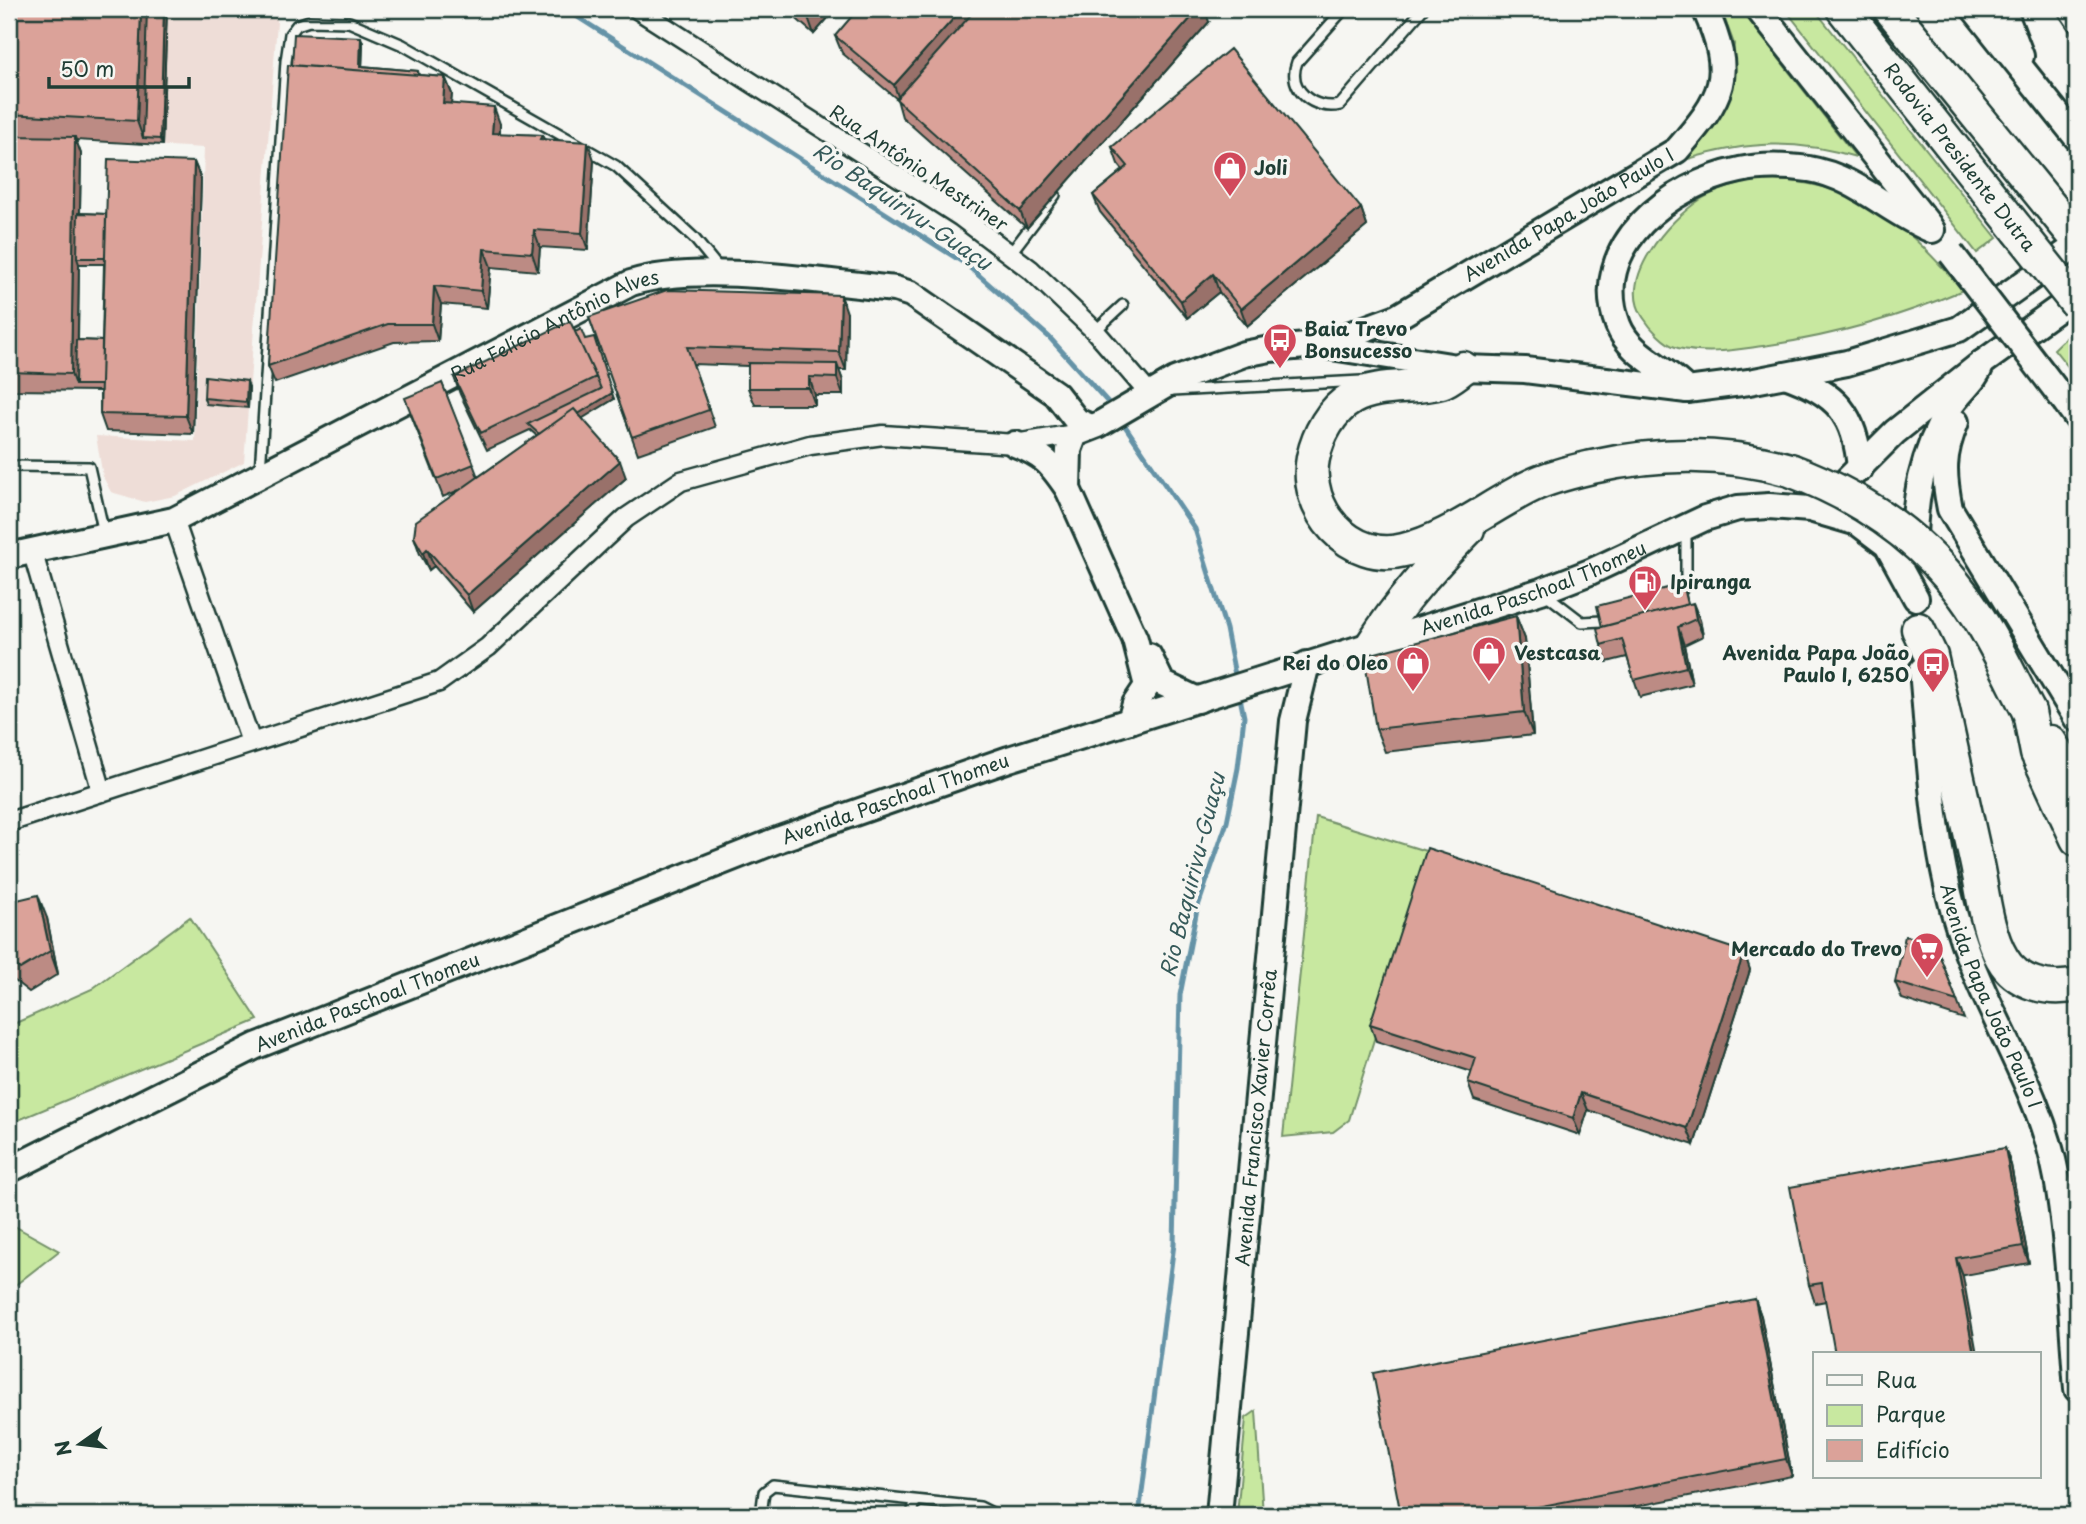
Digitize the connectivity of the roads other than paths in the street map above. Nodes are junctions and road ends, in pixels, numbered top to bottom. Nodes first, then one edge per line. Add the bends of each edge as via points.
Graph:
1 (636, 9) edge
2 (1343, 9) edge
3 (1423, 9) edge
4 (1705, 9) edge
5 (1758, 9) edge
6 (1843, 9) edge
7 (1890, 9) edge
8 (1974, 9) edge
9 (2003, 9) edge
10 (2062, 9) edge
11 (2077, 31) edge
12 (2020, 67) junction
13 (2073, 133) edge
14 (1059, 190) dead end
15 (1932, 230) junction
16 (2077, 239) edge
17 (2077, 244) edge
18 (1010, 254) junction
19 (725, 275) junction
20 (2077, 295) edge
21 (2077, 304) edge
22 (1123, 305) dead end
23 (1095, 331) junction
24 (1320, 345) junction
25 (1982, 363) junction
26 (1463, 368) junction
27 (1425, 373) dead end
28 (1412, 375) dead end
29 (1786, 375) junction
30 (1687, 390) junction
31 (1959, 392) junction
32 (1147, 397) junction
33 (2072, 410) edge
34 (1088, 429) junction
35 (1015, 444) junction
36 (12, 466) dead end
37 (1860, 469) junction
38 (260, 477) junction
39 (1068, 489) junction
40 (1810, 509) junction
41 (1481, 516) junction
42 (174, 520) junction
43 (1686, 526) junction
44 (104, 533) junction
45 (20, 553) edge
46 (1682, 590) edge
47 (1541, 591) junction
48 (1917, 613) junction
49 (1602, 621) edge
50 (1135, 639) junction
51 (1372, 645) junction
52 (1307, 664) junction
53 (1266, 677) junction
54 (1203, 698) junction
55 (2029, 712) junction
56 (2077, 719) edge
57 (1130, 721) junction
58 (1293, 722) junction
59 (251, 742) junction
60 (2077, 784) edge
61 (102, 792) junction
62 (9, 822) edge
63 (2077, 838) edge
64 (2077, 985) edge
65 (9, 1170) edge
66 (2077, 1389) edge
67 (915, 1501) junction
68 (761, 1515) edge
69 (912, 1515) edge
70 (996, 1515) edge
71 (1219, 1515) edge

1 - 18 street, Rua Antônio Mestriner via 961,217
2 - 3 lane via 1297,62 1293,73 1311,102 1325,108 1340,105
4 - 24 main road, Avenida Papa João Paulo I via 1721,44 1722,82 1708,114 1677,150 1397,317
5 - 15 main road
6 - 21 highway, Rodovia Presidente Dutra, bridge
7 - 16 highway, Rodovia Presidente Dutra
8 - 12 main road
9 - 12 main road via 2021,51
10 - 11 lane
12 - 13 main road
14 - 18 lane
15 - 30 main road via 1907,220 1876,195 1810,169 1740,170 1709,179 1657,208 1633,230 1619,256 1612,279 1614,310 1629,343
15 - 33 main road, bridge
17 - 29 main road via 1959,329 1890,352
18 - 23 street, Rua Antônio Mestriner
19 - 34 main road, Rua Felício Antônio Alves via 790,278 911,294 1056,394
19 - 38 main road, Rua Felício Antônio Alves via 675,274 631,283
19 - 38 lane via 694,238 616,166 403,45 349,22 296,25 286,61
20 - 25 main road
22 - 23 lane
23 - 32 street, Rua Antônio Mestriner
24 - 26 main road
24 - 32 main road via 1244,354 1175,380
25 - 31 main road, Avenida Papa João Paulo I via 1978,376
25 - 37 main road via 1895,432
26 - 27 lane
26 - 30 main road via 1525,370
26 - 41 highway via 1442,382 1353,398 1334,413 1317,439 1311,470 1315,499 1325,519 1344,539 1375,551 1403,551
28 - 32 lane
29 - 30 main road
29 - 37 main road via 1822,393 1850,421 1858,438
31 - 48 main road, Avenida Papa João Paulo I via 1926,453 1913,513
31 - 56 main road via 1959,416 1945,447 1950,509
32 - 34 main road
34 - 35 street
34 - 39 main road via 1069,450
35 - 39 main road via 1039,453
35 - 59 street via 883,435 810,444 681,481 626,518 461,669 416,691
36 - 44 lane via 89,467
37 - 40 main road
38 - 42 main road, Rua Felício Antônio Alves
39 - 50 main road
40 - 43 main road, Avenida Paschoal Thomeu via 1738,508
40 - 48 main road, Avenida Papa João Paulo I via 1858,523 1879,537 1895,557
41 - 51 highway via 1424,574
41 - 55 highway, bridge via 1532,485 1643,457 1720,456 1790,470 1853,496 1905,532 1942,569 1966,598
42 - 44 main road, Rua Felício Antônio Alves
42 - 59 street
43 - 46 lane
43 - 47 main road, Avenida Paschoal Thomeu
44 - 45 main road, Rua Felício Antônio Alves
45 - 61 street
47 - 49 lane via 1582,622
47 - 51 main road, Avenida Paschoal Thomeu
48 - 64 highway via 2002,959 2019,976 2038,985 2056,989
48 - 66 main road, Avenida Papa João Paulo I via 1945,879 1960,934 2019,1068 2057,1178
50 - 54 main road via 1146,650 1162,683
50 - 57 main road via 1147,686
51 - 52 main road, Avenida Paschoal Thomeu
52 - 53 main road, Avenida Paschoal Thomeu
52 - 58 main road, Avenida Francisco Xavier Corrêa
53 - 54 main road, Avenida Paschoal Thomeu
53 - 58 main road, Avenida Francisco Xavier Corrêa via 1287,696
54 - 57 main road, Avenida Paschoal Thomeu
55 - 60 highway
55 - 63 highway via 2037,753
57 - 65 main road, Avenida Paschoal Thomeu via 780,839 256,1046
58 - 71 main road, Avenida Francisco Xavier Corrêa
59 - 61 street
61 - 62 street
67 - 68 lane via 773,1485 764,1492
67 - 69 lane
67 - 70 lane via 980,1507

